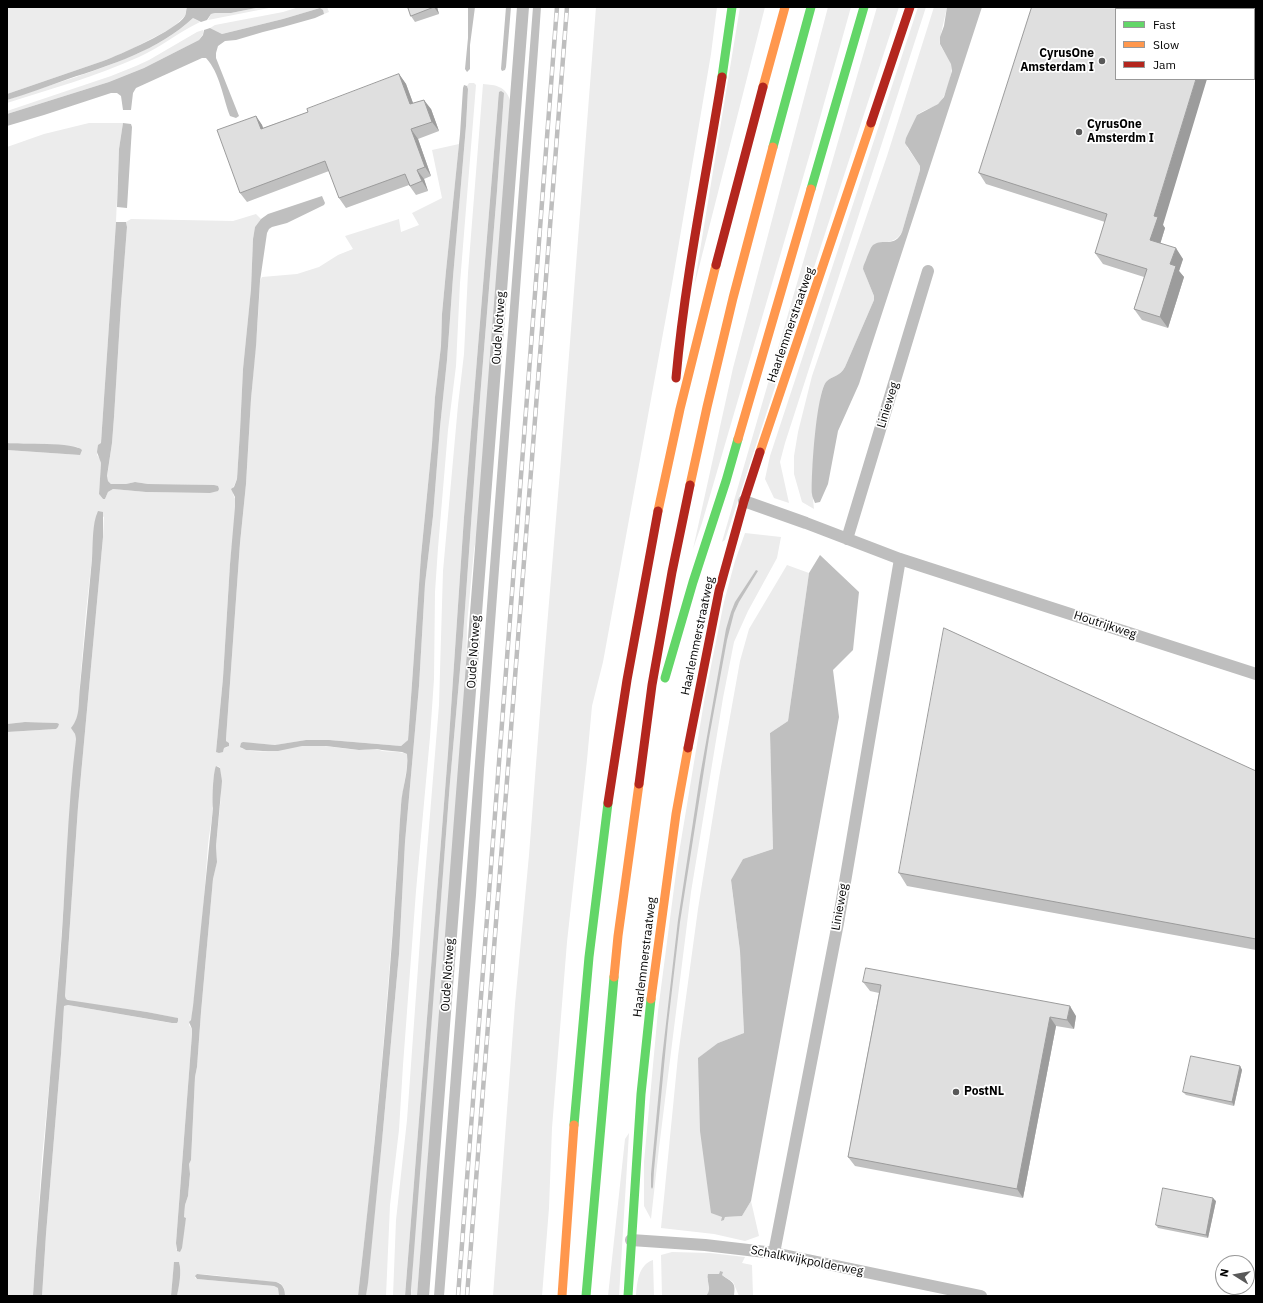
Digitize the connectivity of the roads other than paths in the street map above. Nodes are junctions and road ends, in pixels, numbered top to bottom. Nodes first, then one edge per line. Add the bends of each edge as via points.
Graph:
1 (523, 7) edge
2 (732, 7) edge
3 (785, 7) edge
4 (811, 7) edge
5 (864, 7) edge
6 (910, 7) edge
7 (928, 271) dead end
8 (670, 450) junction
9 (744, 501) junction
10 (847, 539) junction
11 (900, 559) junction
12 (1256, 674) edge
13 (644, 745) junction
14 (631, 1240) junction
15 (774, 1253) junction
16 (423, 1296) edge
17 (562, 1296) edge
18 (586, 1296) edge
19 (628, 1296) edge
20 (981, 1296) edge

1 - 16 street, Oude Notweg
2 - 8 main road via 678,344
3 - 8 main road via 693,350
4 - 13 main road via 707,407 672,572
5 - 13 main road via 726,481
6 - 9 main road, Haarlemmerstraatweg
7 - 10 street, Linieweg
8 - 17 main road via 625,688 597,890 584,1015
9 - 10 street
9 - 14 main road, Haarlemmerstraatweg via 719,591 676,814 650,1000
10 - 11 street
11 - 12 street, Houtrijkweg
11 - 15 street, Linieweg via 838,923
13 - 18 main road via 618,936
14 - 15 street, Schalkwijkpolderweg
14 - 19 main road, Haarlemmerstraatweg
15 - 20 street, Schalkwijkpolderweg

